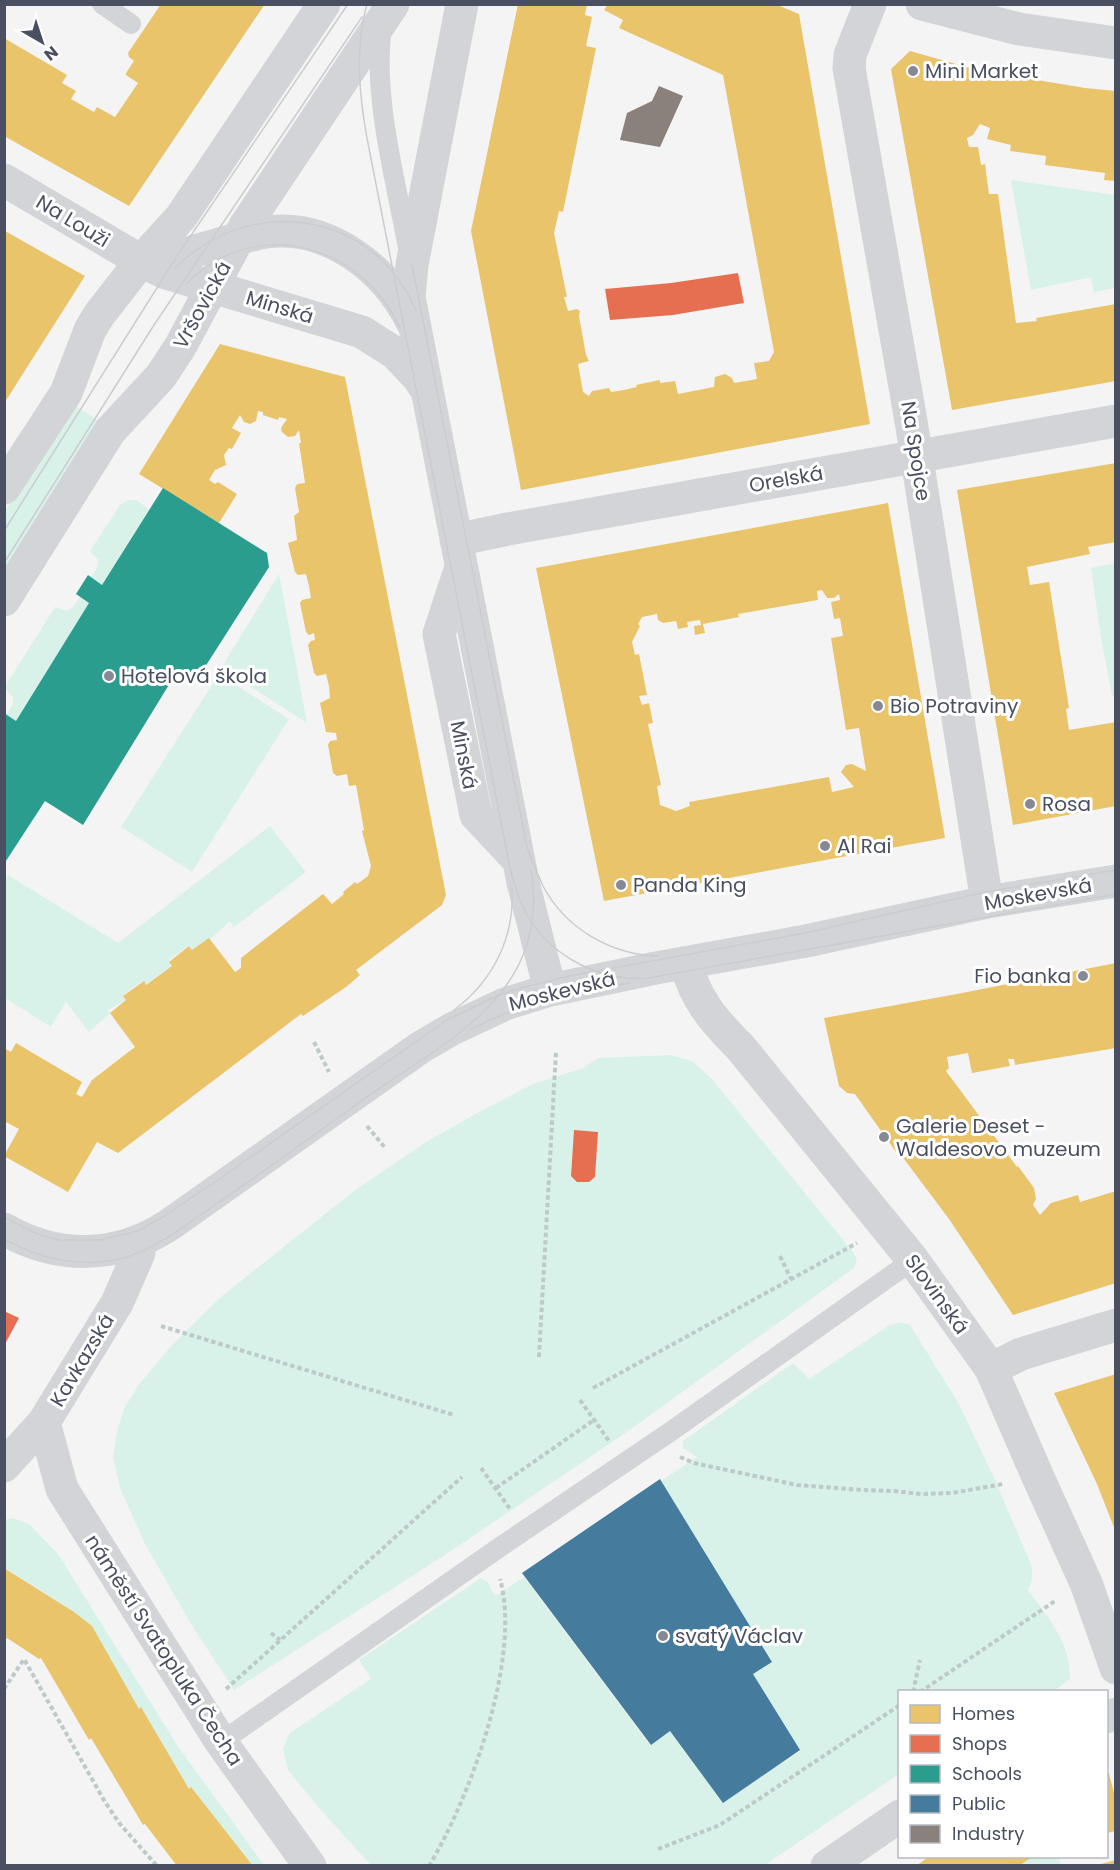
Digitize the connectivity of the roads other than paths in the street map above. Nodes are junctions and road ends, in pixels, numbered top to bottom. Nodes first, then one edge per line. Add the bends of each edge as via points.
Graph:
1 (102, 4) edge
2 (324, 4) edge
3 (462, 4) edge
4 (870, 4) edge
5 (922, 4) edge
6 (388, 8) edge
7 (131, 24) dead end
8 (1116, 42) edge
9 (4, 180) edge
10 (238, 240) junction
11 (141, 261) junction
12 (412, 265) junction
13 (212, 286) junction
14 (416, 331) junction
15 (428, 395) junction
16 (1116, 421) edge
17 (917, 456) junction
18 (4, 488) edge
19 (459, 553) junction
20 (4, 600) edge
21 (1116, 881) edge
22 (987, 902) junction
23 (686, 963) junction
24 (550, 990) junction
25 (4, 1229) edge
26 (138, 1242) junction
27 (913, 1260) junction
28 (1116, 1325) edge
29 (992, 1369) junction
30 (44, 1422) junction
31 (4, 1466) edge
32 (1116, 1668) edge
33 (221, 1742) junction
34 (898, 1817) edge
35 (310, 1866) edge
36 (827, 1866) edge

1 - 7 lane
2 - 11 main road via 181,217
3 - 12 street, Minská
4 - 17 street, Na Spojce via 850,55 849,68
5 - 8 street via 1019,28
6 - 10 main road, Vršovická
6 - 12 lane via 379,66
9 - 11 street, Na Louži
10 - 11 street, Minská
10 - 13 main road, Vršovická
10 - 14 street, Minská via 270,232 296,233 349,252 389,285
11 - 13 street, Minská via 166,273
11 - 18 main road via 90,330 66,393
12 - 14 street, Minská via 409,297
13 - 15 street, Minská via 362,332 404,361
13 - 20 main road, Vršovická via 180,347 110,431
14 - 15 street, Minská
15 - 19 street, Minská
16 - 17 street, Orelská
17 - 19 street, Orelská via 508,529
17 - 22 street, Na Spojce
19 - 24 street, Minská via 440,634 476,815 519,861
21 - 22 street, Moskevská
22 - 23 street, Moskevská
23 - 24 street, Moskevská
23 - 27 street, Slovinská via 696,995 716,1023 741,1048
24 - 26 street, Moskevská via 452,1029 169,1225
25 - 26 street, Moskevská via 37,1245 69,1251 103,1250
26 - 30 street, Kavkazská via 139,1252 117,1303
27 - 29 street, Slovinská
27 - 33 lane
28 - 29 street via 1021,1354
29 - 32 street, Slovinská via 1086,1583
30 - 31 street, Kavkazská
30 - 33 street, náměstí Svatopluka Čecha via 62,1489
33 - 35 street, náměstí Svatopluka Čecha
34 - 36 street

